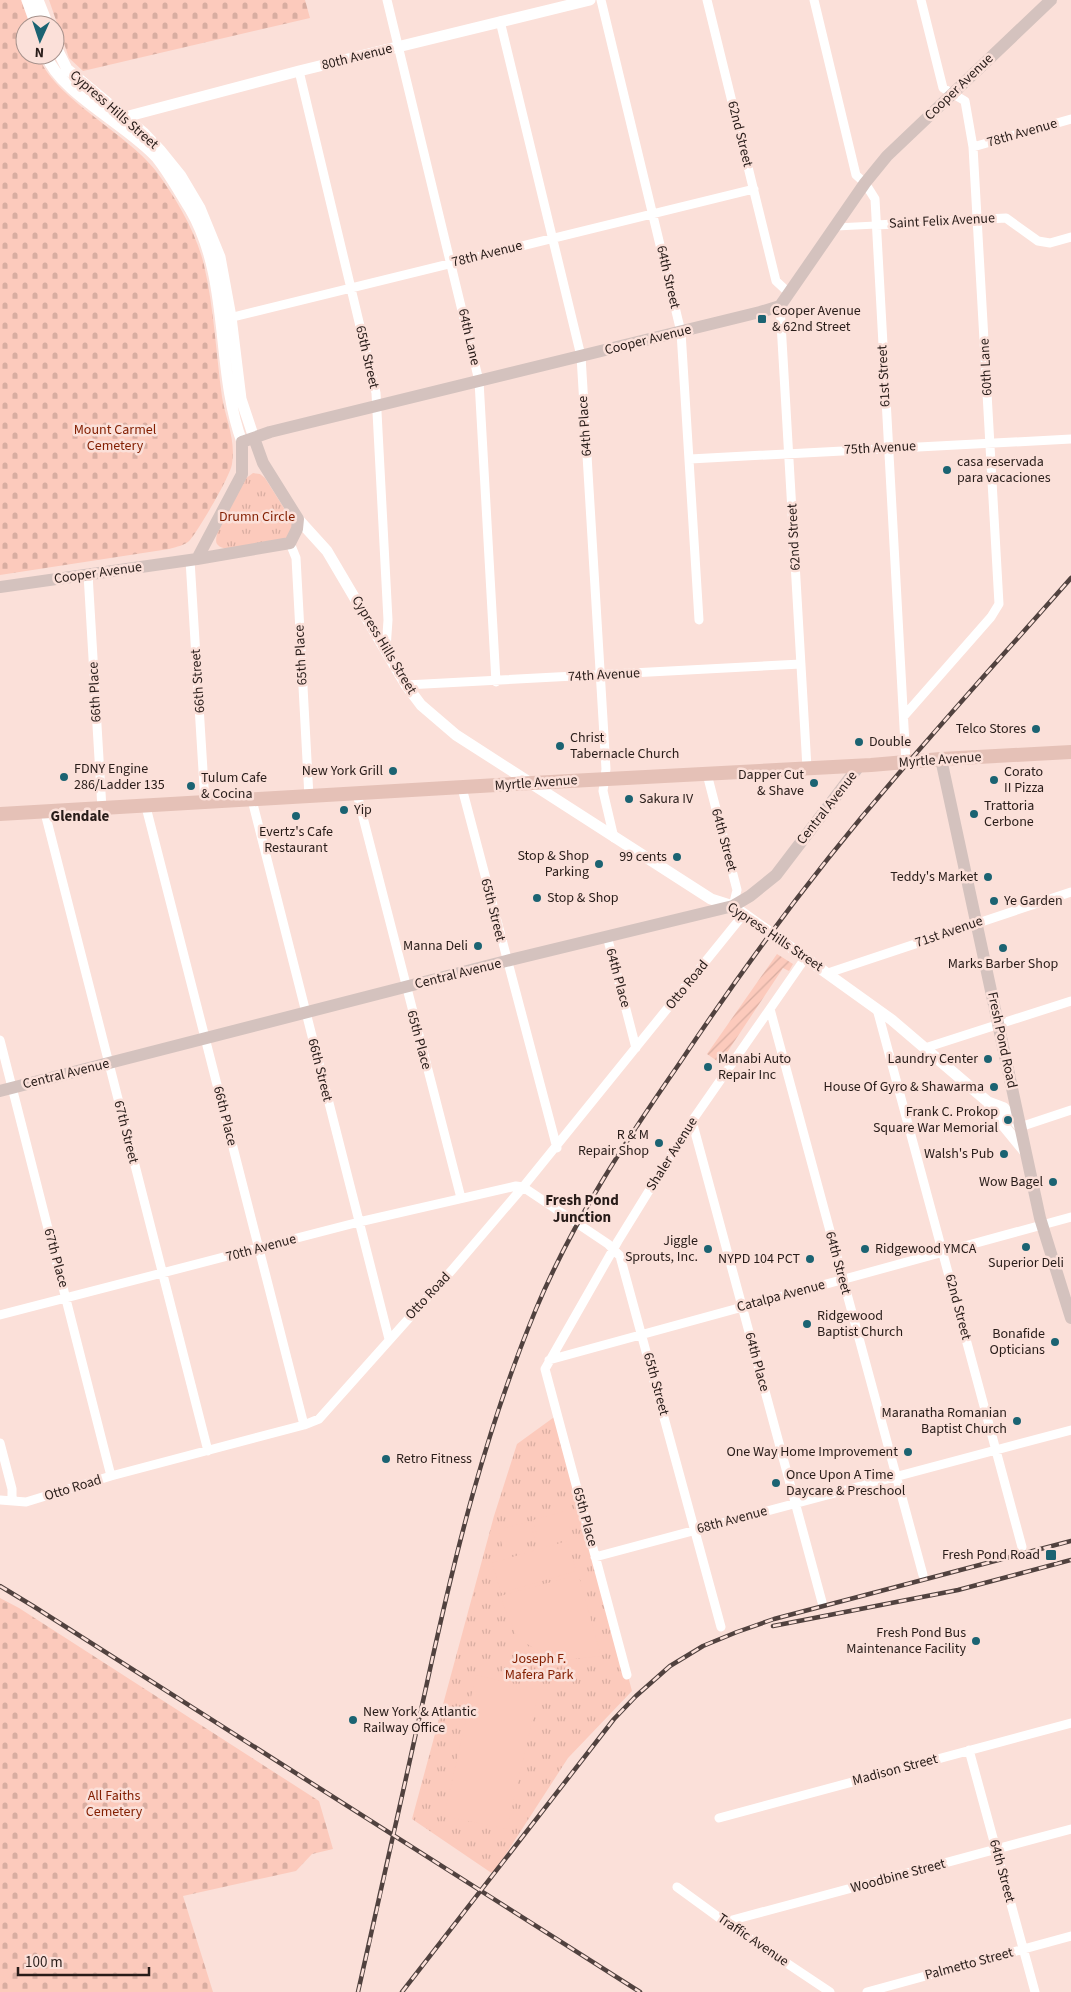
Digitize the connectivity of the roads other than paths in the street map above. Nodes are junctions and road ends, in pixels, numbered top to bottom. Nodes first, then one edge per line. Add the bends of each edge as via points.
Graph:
1 (27, 0) edge
2 (38, 0) edge
3 (387, 0) edge
4 (590, 0) edge
5 (601, 0) edge
6 (708, 0) edge
7 (814, 0) edge
8 (921, 0) edge
9 (1051, 0) edge
10 (32, 15) edge
11 (44, 15) edge
12 (500, 22) junction
13 (399, 46) junction
14 (52, 65) edge
15 (65, 65) edge
16 (299, 71) junction
17 (952, 93) junction
18 (125, 117) junction
19 (1071, 119) edge
20 (973, 147) junction
21 (865, 183) junction
22 (754, 189) junction
23 (653, 214) junction
24 (978, 219) junction
25 (876, 225) junction
26 (836, 227) junction
27 (1071, 237) edge
28 (552, 239) junction
29 (452, 263) junction
30 (351, 288) junction
31 (789, 293) junction
32 (780, 306) junction
33 (226, 318) junction
34 (681, 332) junction
35 (581, 356) junction
36 (479, 381) junction
37 (377, 406) junction
38 (1071, 439) edge
39 (248, 440) junction
40 (990, 442) junction
41 (888, 448) junction
42 (789, 453) junction
43 (690, 459) junction
44 (267, 471) junction
45 (242, 474) junction
46 (298, 520) junction
47 (290, 543) junction
48 (193, 560) junction
49 (88, 574) junction
50 (0, 587) edge
51 (699, 620) dead end
52 (386, 649) junction
53 (801, 664) junction
54 (600, 676) junction
55 (496, 682) junction
56 (406, 685) junction
57 (904, 716) junction
58 (1071, 752) edge
59 (940, 759) junction
60 (906, 763) junction
61 (859, 766) junction
62 (807, 768) junction
63 (707, 774) junction
64 (604, 779) junction
65 (531, 784) junction
66 (462, 788) junction
67 (357, 794) junction
68 (309, 797) junction
69 (252, 800) junction
70 (205, 803) junction
71 (146, 807) junction
72 (102, 809) junction
73 (45, 813) junction
74 (0, 814) edge
75 (614, 838) junction
76 (1071, 892) edge
77 (733, 906) junction
78 (743, 915) junction
79 (976, 922) junction
80 (608, 936) junction
81 (806, 957) junction
82 (506, 961) junction
83 (828, 973) junction
84 (406, 987) junction
85 (1071, 1001) edge
86 (770, 1009) junction
87 (877, 1009) junction
88 (306, 1013) junction
89 (998, 1025) junction
90 (205, 1038) junction
91 (0, 1040) edge
92 (636, 1048) junction
93 (925, 1048) junction
94 (109, 1063) junction
95 (6, 1089) edge
96 (988, 1102) junction
97 (1071, 1110) edge
98 (692, 1121) junction
99 (1020, 1127) junction
100 (557, 1148) junction
101 (1026, 1154) junction
102 (523, 1187) junction
103 (460, 1198) junction
104 (1071, 1217) edge
105 (359, 1222) junction
106 (1042, 1226) junction
107 (259, 1249) junction
108 (613, 1249) junction
109 (943, 1252) junction
110 (162, 1274) junction
111 (843, 1280) junction
112 (67, 1297) junction
113 (742, 1306) junction
114 (0, 1315) edge
115 (1071, 1318) edge
116 (642, 1334) junction
117 (389, 1339) junction
118 (549, 1360) junction
119 (304, 1426) junction
120 (1071, 1430) edge
121 (0, 1443) edge
122 (996, 1449) junction
123 (208, 1451) junction
124 (111, 1476) junction
125 (896, 1476) junction
126 (0, 1500) edge
127 (12, 1501) junction
128 (796, 1503) junction
129 (695, 1530) junction
130 (1022, 1547) dead end
131 (596, 1557) junction
132 (923, 1575) dead end
133 (822, 1602) dead end
134 (721, 1627) dead end
135 (627, 1675) dead end
136 (1071, 1723) edge
137 (969, 1750) junction
138 (719, 1818) dead end
139 (1071, 1829) edge
140 (997, 1850) junction
141 (677, 1887) dead end
142 (725, 1922) junction
143 (1071, 1936) edge
144 (1024, 1950) junction
145 (830, 1992) edge
146 (867, 1992) edge
147 (1035, 1992) edge

1 - 10 street
2 - 11 street
3 - 13 street, 64th Lane
4 - 12 street, 80th Avenue
5 - 23 street, 64th Street
6 - 22 street, 62nd Street
7 - 21 street, 61st Street via 856,175
8 - 17 street, 60th Lane via 943,88
9 - 17 main road, Cooper Avenue
12 - 13 street, 80th Avenue
12 - 28 street, 64th Place
13 - 16 street, 80th Avenue
13 - 29 street, 64th Lane
14 - 33 street, Cypress Hills Street via 76,92 156,158 202,235
15 - 18 street, Cypress Hills Street
16 - 18 street, 80th Avenue
16 - 30 street, 65th Street
17 - 20 street, 60th Lane via 965,101
17 - 21 main road, Cooper Avenue via 887,156
18 - 33 street, Cypress Hills Street via 160,150 181,176 200,208 220,257
19 - 20 street, 78th Avenue
20 - 24 street, 60th Lane
21 - 25 street, 61st Street via 875,199
21 - 26 main road, Cooper Avenue
22 - 23 street, 78th Avenue
22 - 31 street, 62nd Street via 776,281
23 - 28 street, 78th Avenue
23 - 34 street, 64th Street
24 - 25 street, Saint Felix Avenue
24 - 27 street, Saint Felix Avenue via 1006,218 1038,241 1050,243
24 - 40 street, 60th Lane
25 - 26 street, Saint Felix Avenue
25 - 41 street, 61st Street
26 - 31 main road, Cooper Avenue
28 - 29 street, 78th Avenue
28 - 35 street, 64th Place
29 - 30 street, 78th Avenue
29 - 36 street, 64th Lane
30 - 33 street, 78th Avenue
30 - 37 street, 65th Street
31 - 32 main road, Cooper Avenue
32 - 34 main road, Cooper Avenue
32 - 42 street, 62nd Street
33 - 39 street, Cypress Hills Street via 234,418
34 - 35 main road, Cooper Avenue
34 - 43 street, 64th Street
35 - 36 main road, Cooper Avenue
35 - 54 street, 64th Place
36 - 37 main road, Cooper Avenue
36 - 55 street, 64th Lane
37 - 39 main road, Cooper Avenue
37 - 52 street, 65th Street via 388,620
38 - 40 street, 75th Avenue
39 - 44 main road, Cypress Hills Street
39 - 45 main road
40 - 41 street, 75th Avenue
40 - 57 street, 60th Lane via 999,604
41 - 42 street, 75th Avenue
41 - 57 street, 61st Street
42 - 43 street, 75th Avenue
42 - 53 street, 62nd Street
43 - 51 street, 64th Street
44 - 45 main road via 253,469
44 - 46 main road, Cypress Hills Street
45 - 48 main road
46 - 47 main road
46 - 52 street, Cypress Hills Street via 327,551
47 - 48 main road, Cooper Avenue
47 - 68 street, 65th Place via 296,558
48 - 49 main road, Cooper Avenue
48 - 70 street, 66th Street
49 - 50 main road, Cooper Avenue
49 - 72 street, 66th Place
52 - 56 street, Cypress Hills Street
53 - 54 street, 74th Avenue
53 - 62 street, 62nd Street
54 - 55 street, 74th Avenue
54 - 64 street, 64th Place
55 - 56 street, 74th Avenue
56 - 65 street, Cypress Hills Street via 421,705 456,735
57 - 60 street, 61st Street
58 - 59 main road, Myrtle Avenue
59 - 60 main road, Myrtle Avenue
59 - 79 main road, Fresh Pond Road
60 - 61 main road, Myrtle Avenue
61 - 62 main road, Myrtle Avenue
61 - 77 main road, Central Avenue via 776,875
62 - 63 main road, Myrtle Avenue
63 - 64 main road, Myrtle Avenue
63 - 77 street, 64th Street via 737,890
64 - 65 main road, Myrtle Avenue
64 - 75 street, 64th Place via 603,791
65 - 66 main road, Myrtle Avenue
65 - 75 street, Cypress Hills Street
66 - 67 main road, Myrtle Avenue
66 - 82 street, 65th Street
67 - 68 main road, Myrtle Avenue
67 - 84 street, 65th Place
68 - 69 main road, Myrtle Avenue
69 - 70 main road, Myrtle Avenue
69 - 88 street, 66th Street
70 - 71 main road, Myrtle Avenue
71 - 72 main road, Myrtle Avenue
71 - 90 street, 66th Place
72 - 73 main road, Myrtle Avenue
73 - 74 main road, Myrtle Avenue
73 - 94 street, 67th Street
75 - 77 street, Cypress Hills Street via 712,899
76 - 79 street, 71st Avenue
77 - 78 street, Cypress Hills Street
77 - 80 main road, Central Avenue
78 - 81 street, Cypress Hills Street
78 - 92 street, Otto Road
79 - 83 street, 71st Avenue
79 - 89 main road, Fresh Pond Road
80 - 82 main road, Central Avenue
80 - 92 street, 64th Place
81 - 83 street, Cypress Hills Street
81 - 86 street, Shaler Avenue
82 - 84 main road, Central Avenue
82 - 100 street, 65th Street
83 - 87 street, Cypress Hills Street
84 - 88 main road, Central Avenue
84 - 103 street, 65th Place
85 - 89 street
86 - 98 street, Shaler Avenue
86 - 111 street, 64th Street
87 - 93 street, Cypress Hills Street
87 - 109 street, 62nd Street
88 - 90 main road, Central Avenue
88 - 105 street, 66th Street
89 - 93 street
89 - 99 main road, Fresh Pond Road
90 - 94 main road, Central Avenue
90 - 107 street, 66th Place
91 - 95 street, 67th Place
92 - 100 street, Otto Road
93 - 96 street, Cypress Hills Street
94 - 95 main road, Central Avenue
94 - 110 street, 67th Street
95 - 112 street, 67th Place
96 - 99 street, Cypress Hills Street via 1004,1108
96 - 101 street, Cypress Hills Street
97 - 99 street
98 - 108 street, Shaler Avenue
98 - 113 street, 64th Place
99 - 101 main road, Fresh Pond Road
100 - 102 street, Otto Road
101 - 106 main road, Fresh Pond Road
102 - 103 street, 70th Avenue
102 - 108 street, 65th Street
102 - 117 street, Otto Road
103 - 105 street, 70th Avenue
104 - 106 street, Catalpa Avenue
105 - 107 street, 70th Avenue
105 - 117 street, 66th Street
106 - 109 street, Catalpa Avenue
106 - 115 main road, Fresh Pond Road
107 - 110 street, 70th Avenue
107 - 119 street, 66th Place
108 - 116 street, 65th Street via 620,1256
108 - 118 street, Shaler Avenue
109 - 111 street, Catalpa Avenue
109 - 122 street, 62nd Street
110 - 112 street, 70th Avenue
110 - 123 street, 67th Street
111 - 113 street, Catalpa Avenue
111 - 125 street, 64th Street
112 - 114 street, 70th Avenue
112 - 124 street, 67th Place
113 - 116 street, Catalpa Avenue
113 - 128 street, 64th Place
116 - 118 street, Catalpa Avenue
116 - 129 street, 65th Street
117 - 119 street, Otto Road via 319,1419
118 - 131 street, 65th Place via 545,1369
119 - 123 street, Otto Road
120 - 122 street, 68th Avenue
121 - 127 street
122 - 125 street, 68th Avenue
122 - 130 street, 62nd Street
123 - 124 street, Otto Road
124 - 127 street, Otto Road via 26,1502
125 - 128 street, 68th Avenue
125 - 132 street, 64th Street
126 - 127 street, Otto Road
128 - 129 street, 68th Avenue
128 - 133 street, 64th Place
129 - 131 street, 68th Avenue
129 - 134 street, 65th Street
131 - 135 street, 65th Place
136 - 137 street, Madison Street
137 - 138 street, Madison Street
137 - 140 street, 64th Street
139 - 140 street, Woodbine Street
140 - 142 street, Woodbine Street
140 - 144 street, 64th Street
141 - 142 street, Traffic Avenue
142 - 145 street, Traffic Avenue
143 - 144 street, Palmetto Street
144 - 146 street, Palmetto Street
144 - 147 street, 64th Street

